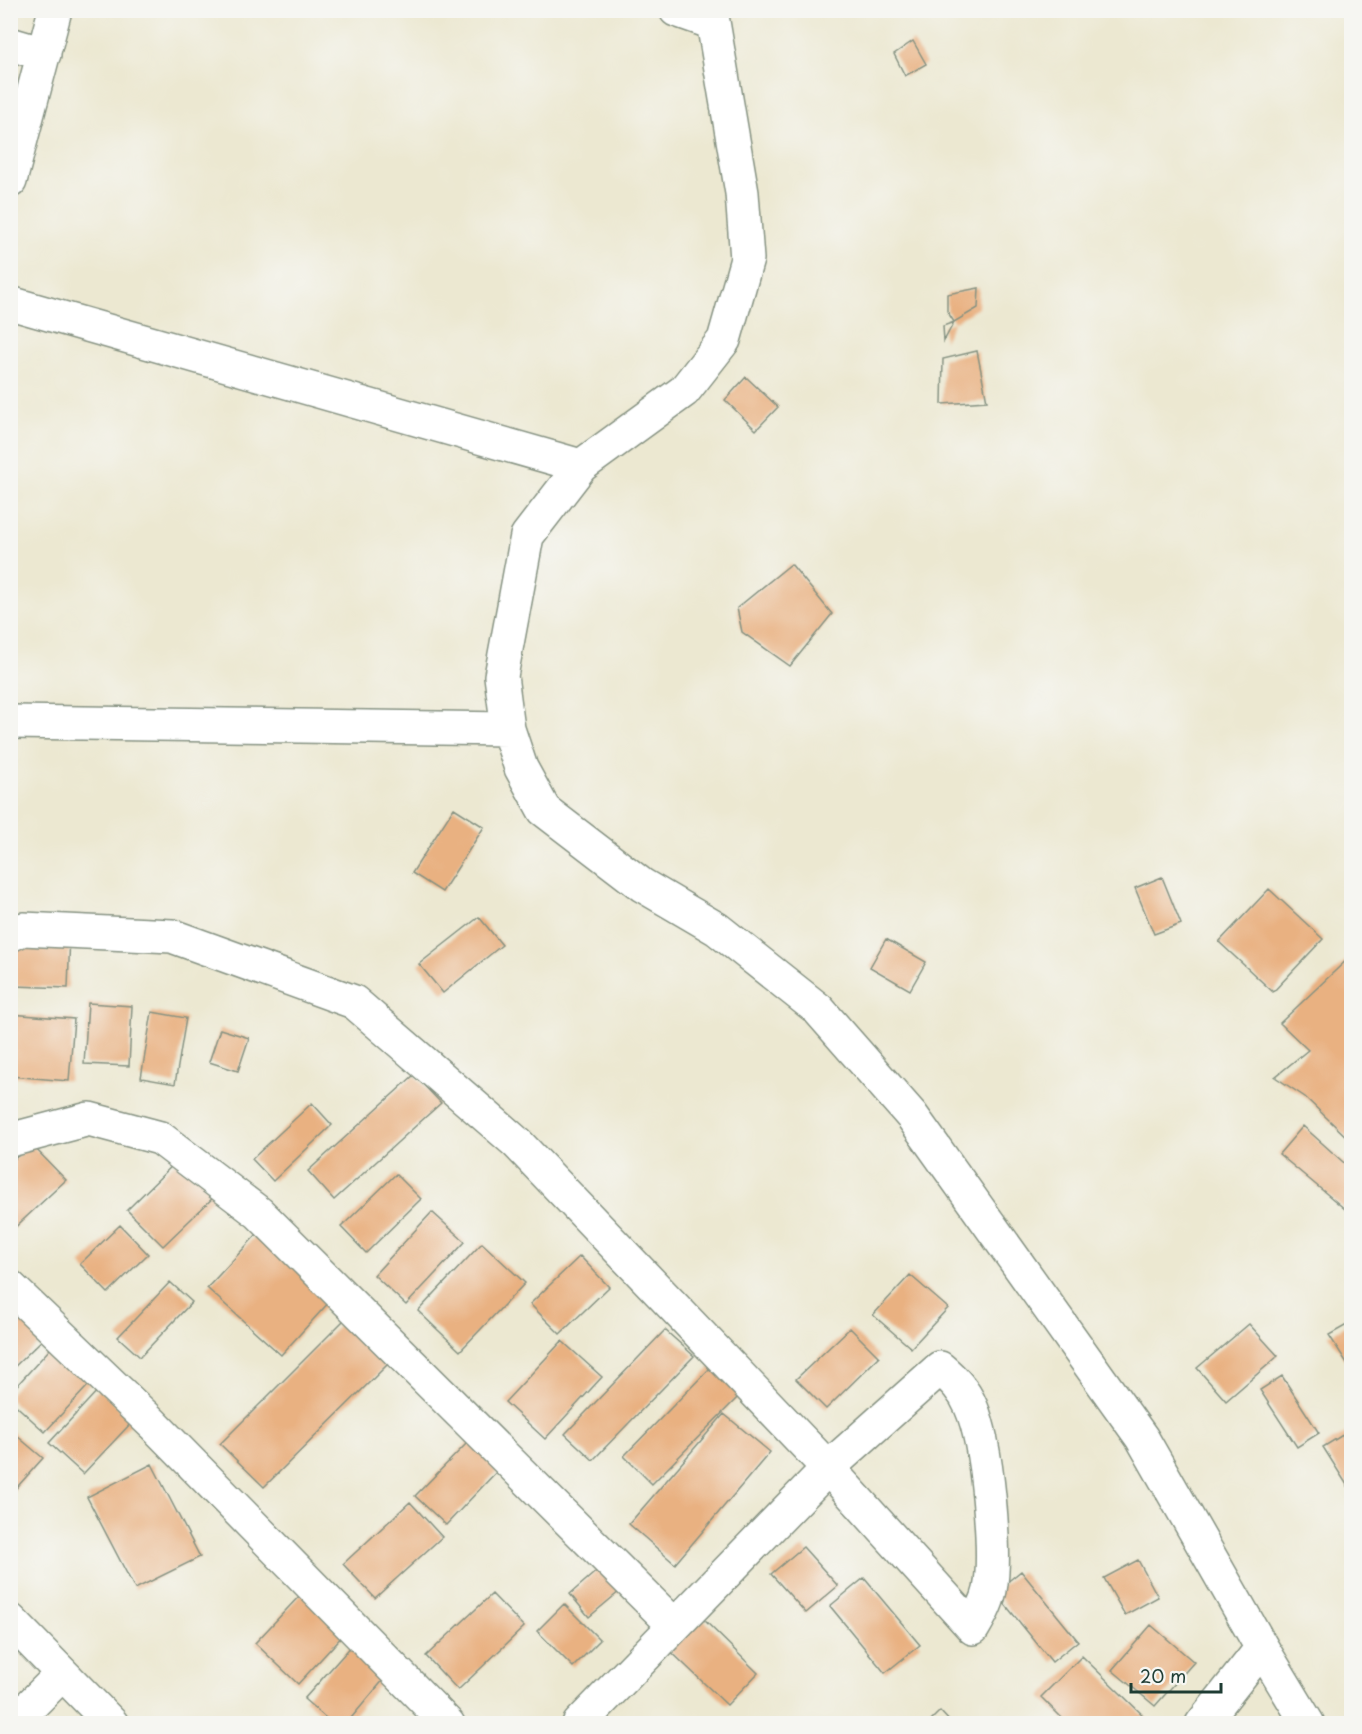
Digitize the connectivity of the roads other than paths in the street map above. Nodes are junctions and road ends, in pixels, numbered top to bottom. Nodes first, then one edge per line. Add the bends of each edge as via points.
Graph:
1 (55, 10) edge
2 (676, 10) edge
3 (712, 17) edge
4 (10, 44) edge
5 (44, 54) junction
6 (10, 181) edge
7 (10, 303) edge
8 (581, 466) junction
9 (10, 722) edge
10 (508, 729) junction
11 (10, 934) edge
12 (10, 1140) edge
13 (10, 1287) edge
14 (828, 1468) junction
15 (10, 1620) edge
16 (674, 1625) junction
17 (1262, 1648) junction
18 (62, 1674) junction
19 (12, 1724) edge
20 (112, 1724) edge
21 (448, 1724) edge
22 (579, 1724) edge
23 (1202, 1724) edge
24 (1308, 1724) edge

1 - 5 street
2 - 3 street
3 - 8 street via 741,193 747,259 724,340 684,391
4 - 5 street
5 - 6 street
7 - 8 street
8 - 10 street via 526,536 501,676
9 - 10 street
10 - 17 street via 521,768 544,810 642,885 717,929 809,1002 912,1116 1142,1438
11 - 14 street via 23,929 172,936 354,1002 517,1143
12 - 16 street via 89,1119 160,1138 260,1213
13 - 21 street via 153,1424
14 - 14 street via 949,1602 973,1628 990,1590 992,1535 986,1469 972,1408 956,1381 940,1368
14 - 16 street
15 - 18 street
16 - 22 street
17 - 23 street
17 - 24 street
18 - 19 street
18 - 20 street

